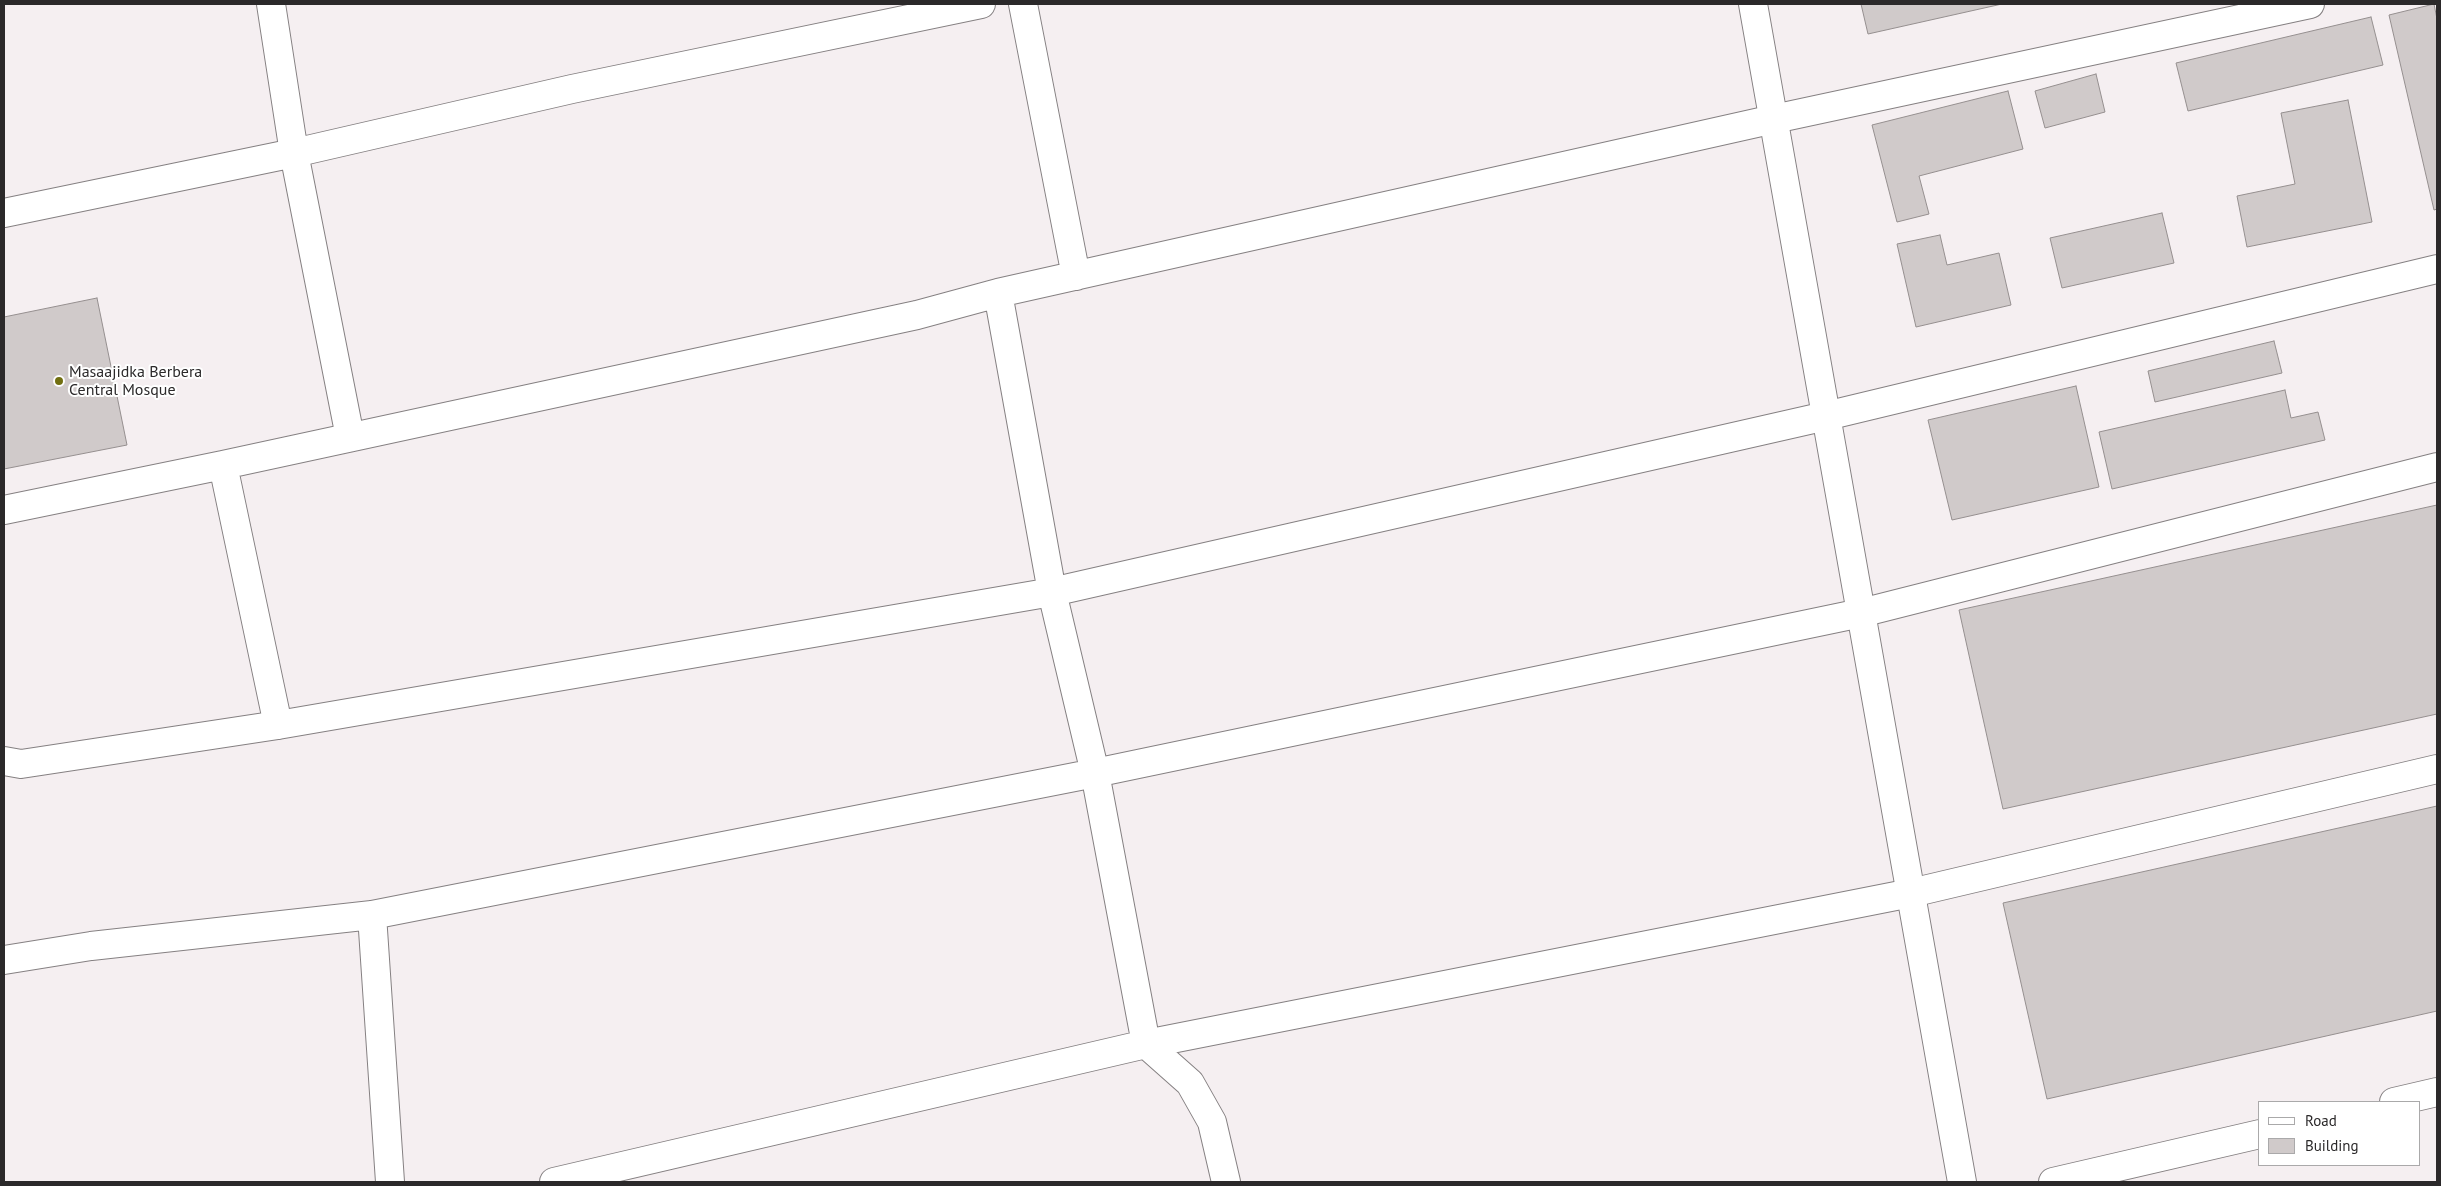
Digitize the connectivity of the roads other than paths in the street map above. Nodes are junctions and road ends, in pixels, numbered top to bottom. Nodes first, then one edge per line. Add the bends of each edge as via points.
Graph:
1 (271, 4) edge
2 (981, 4) edge
3 (1023, 4) edge
4 (1753, 4) edge
5 (2310, 4) edge
6 (1774, 119) junction
7 (294, 153) junction
8 (4, 213) edge
9 (2437, 269) edge
10 (1076, 276) junction
11 (998, 293) junction
12 (1826, 416) junction
13 (350, 437) junction
14 (223, 465) junction
15 (2437, 467) edge
16 (4, 510) edge
17 (1052, 592) junction
18 (1861, 612) junction
19 (278, 725) junction
20 (4, 761) edge
21 (2437, 769) edge
22 (1095, 773) junction
23 (1911, 893) junction
24 (372, 916) junction
25 (4, 960) edge
26 (1146, 1044) junction
27 (2437, 1092) edge
28 (2398, 1101) edge
29 (2258, 1134) edge
30 (390, 1182) edge
31 (554, 1182) edge
32 (1226, 1182) edge
33 (1962, 1182) edge
34 (2053, 1182) edge

1 - 7 street
2 - 7 street via 572,89
3 - 10 street
4 - 6 street
5 - 6 street
6 - 10 street
6 - 12 street
7 - 8 street
7 - 13 street
9 - 12 street
10 - 11 street
11 - 13 street via 917,315
11 - 17 street
12 - 17 street
12 - 18 street
13 - 14 street
14 - 16 street
14 - 19 street
15 - 18 street
17 - 19 street
17 - 22 street
18 - 22 street
18 - 23 street
19 - 20 street via 22,764
21 - 23 street
22 - 24 street
22 - 26 street
23 - 26 street
23 - 33 street
24 - 25 street via 91,946
24 - 30 street
26 - 31 street
26 - 32 street via 1190,1083 1212,1122
27 - 28 street
29 - 34 street

